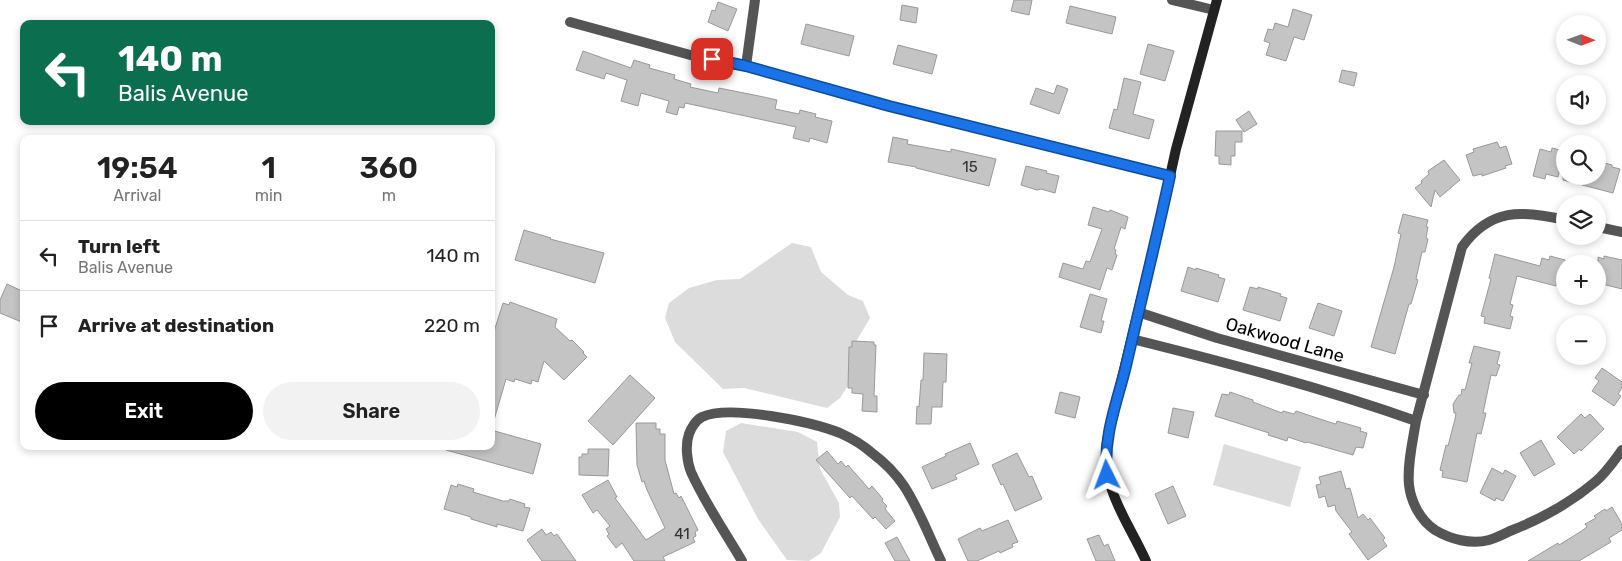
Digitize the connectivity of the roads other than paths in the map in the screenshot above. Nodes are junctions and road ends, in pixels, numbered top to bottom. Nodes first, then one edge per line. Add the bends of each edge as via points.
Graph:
1 (755, 0) edge
2 (1172, 0) edge
3 (1215, 5) edge
4 (570, 22) dead end
5 (746, 66) junction
6 (1170, 176) junction
7 (1556, 218) edge
8 (1606, 229) edge
9 (1622, 232) edge
10 (1138, 312) junction
11 (1132, 339) junction
12 (1424, 396) junction
13 (1416, 421) junction
14 (1622, 450) edge
15 (742, 561) edge
16 (941, 561) edge
17 (1146, 561) edge

1 - 5 street
2 - 3 street
3 - 6 street
4 - 5 street via 694,56
5 - 6 street via 889,106
6 - 10 street
7 - 12 street via 1508,214 1482,225 1470,236 1462,247
8 - 9 street
10 - 11 street
10 - 12 street, Oakwood Lane via 1217,338
11 - 13 street, Oakwood Lane via 1267,373
11 - 17 street via 1107,434 1106,464 1117,506
12 - 13 street
13 - 14 street via 1409,484 1414,504 1429,526 1462,541 1489,540 1533,522 1595,483
15 - 16 street via 703,494 688,457 688,435 697,420 717,412 792,420 842,434 857,442 872,452 904,486

